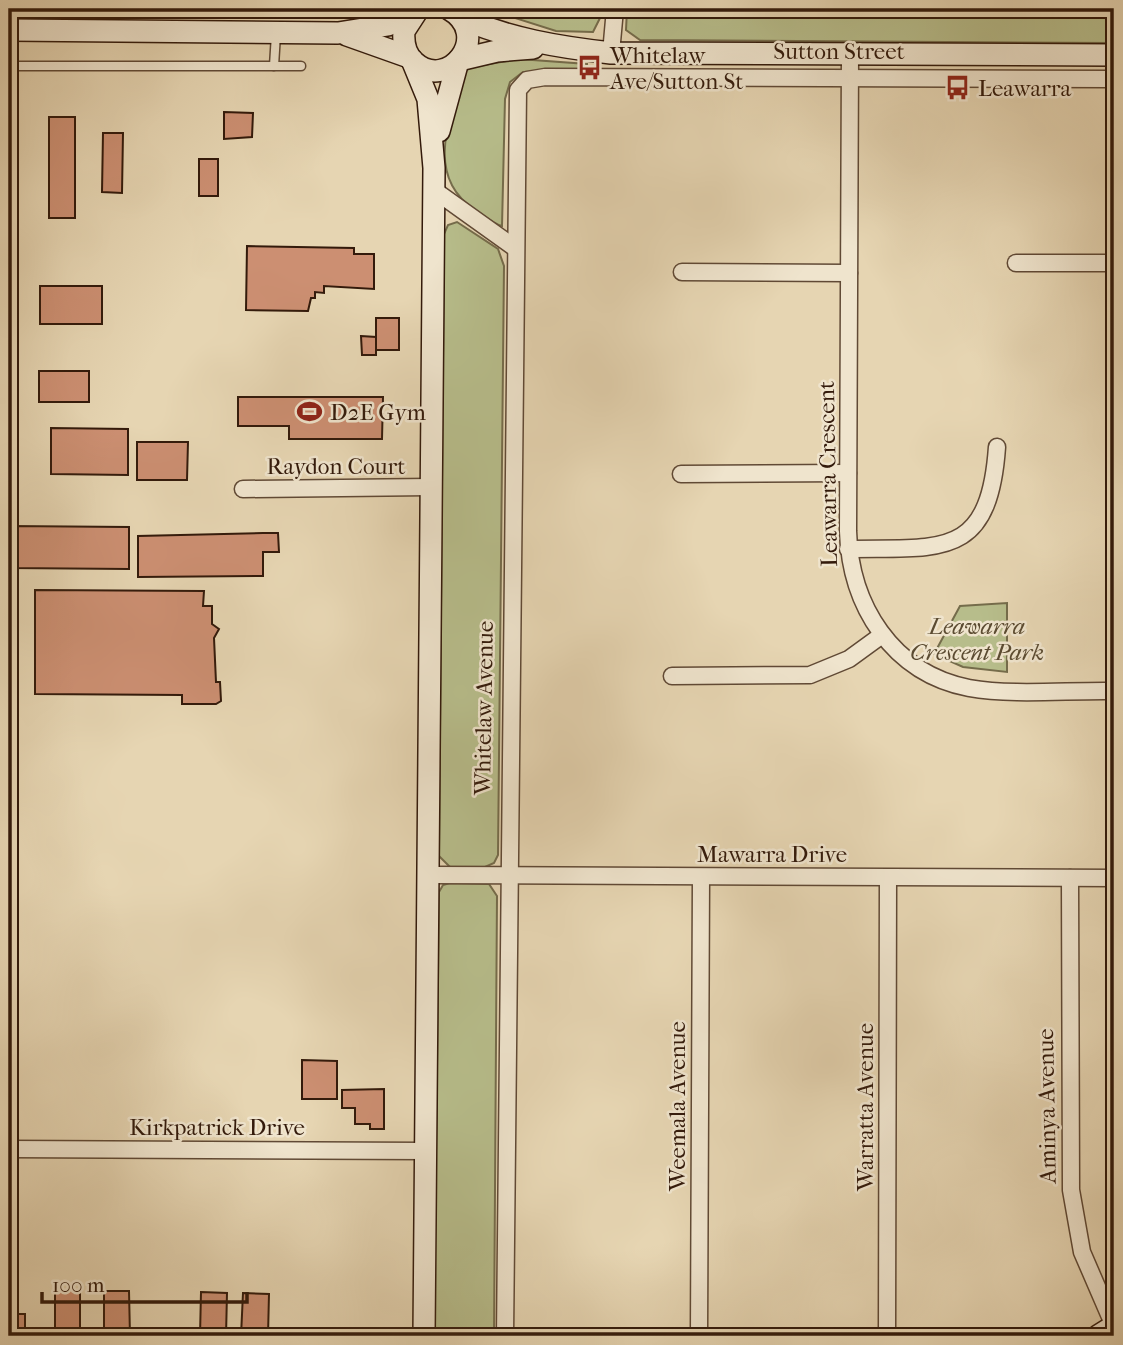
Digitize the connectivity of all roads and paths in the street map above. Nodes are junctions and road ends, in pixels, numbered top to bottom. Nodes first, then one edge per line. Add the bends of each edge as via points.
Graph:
1 (615, 9) edge
2 (418, 11) edge
3 (456, 13) edge
4 (9, 30) edge
5 (276, 31) junction
6 (338, 33) junction
7 (556, 47) junction
8 (611, 53) junction
9 (850, 55) junction
10 (1114, 55) edge
11 (411, 59) junction
12 (459, 61) junction
13 (9, 66) edge
14 (275, 66) junction
15 (301, 66) dead end
16 (850, 78) junction
17 (1114, 79) edge
18 (524, 83) joint
19 (434, 168) junction
20 (433, 190) junction
21 (515, 248) junction
22 (1016, 263) dead end
23 (1114, 263) edge
24 (682, 272) dead end
25 (849, 273) junction
26 (997, 447) dead end
27 (848, 473) junction
28 (681, 474) dead end
29 (430, 488) junction
30 (243, 489) dead end
31 (848, 549) junction
32 (882, 635) junction
33 (672, 676) dead end
34 (1114, 691) edge
35 (429, 875) junction
36 (509, 875) junction
37 (701, 877) junction
38 (888, 878) junction
39 (1070, 878) junction
40 (1114, 878) edge
41 (9, 1149) edge
42 (426, 1151) junction
43 (1114, 1326) edge
44 (424, 1336) edge
45 (505, 1336) edge
46 (699, 1336) edge
47 (887, 1336) edge
48 (1098, 1336) edge

1 - 8 street
2 - 6 street via 388,25
2 - 11 street via 403,37
3 - 7 street, Sutton Street via 506,36
3 - 12 street via 468,40
4 - 5 street
5 - 6 street
5 - 14 lane
6 - 11 street
7 - 8 street, Sutton Street
7 - 12 street, Sutton Street via 497,51
8 - 9 street, Sutton Street
9 - 10 street, Sutton Street
9 - 16 street, Leawarra Crescent
11 - 12 street, Sutton Street via 435,70
11 - 19 street via 428,99
12 - 19 street via 443,110
13 - 14 lane
14 - 15 lane
16 - 17 street, Sutton Street
16 - 18 street, Sutton Street via 545,77
16 - 25 street, Leawarra Crescent
18 - 21 street, Whitelaw Avenue via 516,101
19 - 20 street
20 - 21 street
20 - 29 street
21 - 36 street, Whitelaw Avenue
22 - 23 street
24 - 25 street
25 - 27 street, Leawarra Crescent
26 - 31 street via 990,494 978,518 959,538 931,548
27 - 28 street
27 - 31 street, Leawarra Crescent
29 - 30 street, Raydon Court
29 - 35 street
31 - 32 street, Leawarra Crescent via 857,592
32 - 33 street via 849,659 810,675
32 - 34 street, Leawarra Crescent via 923,670 968,687
35 - 36 street, Mawarra Drive
35 - 42 street
36 - 37 street, Mawarra Drive
36 - 45 street, Whitelaw Avenue
37 - 38 street, Mawarra Drive
37 - 46 street, Weemala Avenue
38 - 39 street, Mawarra Drive
38 - 47 street, Warratta Avenue
39 - 40 street, Mawarra Drive
39 - 43 street, Aminya Avenue via 1070,1190 1078,1238
41 - 42 street, Kirkpatrick Drive
42 - 44 street
43 - 48 street

